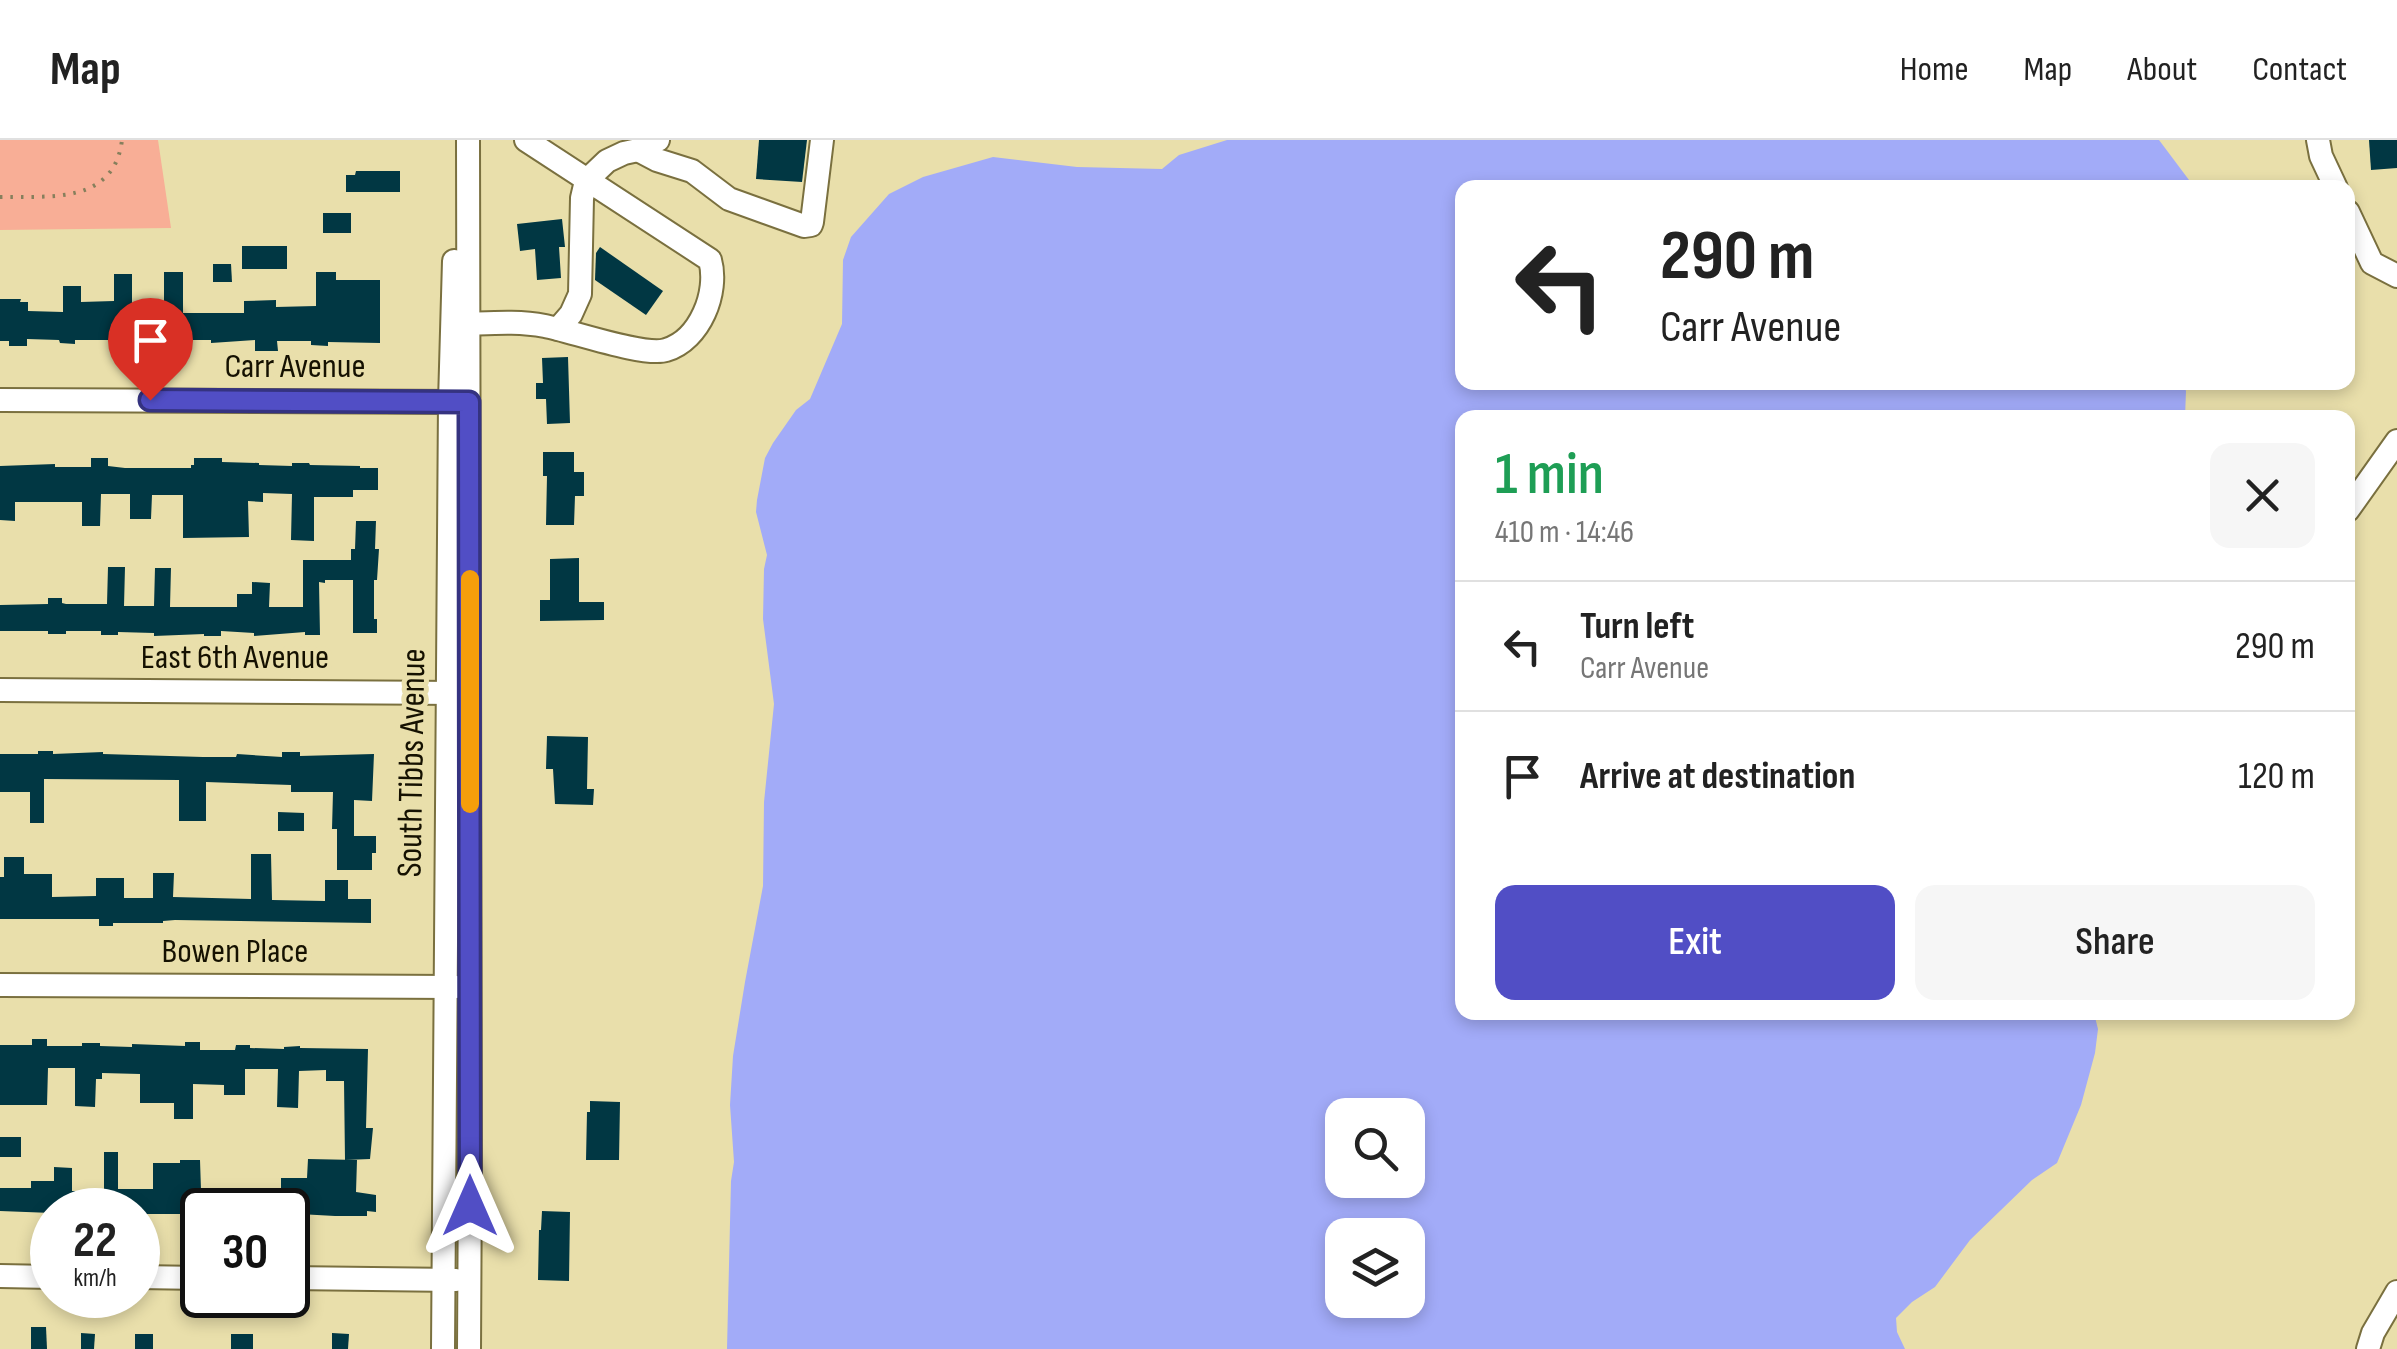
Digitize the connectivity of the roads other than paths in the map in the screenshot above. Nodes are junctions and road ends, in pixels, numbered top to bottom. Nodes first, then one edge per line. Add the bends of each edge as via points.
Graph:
1 (468, 140) edge
2 (526, 140) edge
3 (822, 140) edge
4 (2318, 140) edge
5 (648, 145) edge
6 (468, 179) junction
7 (2332, 180) edge
8 (586, 181) junction
9 (2355, 227) edge
10 (2397, 276) edge
11 (468, 324) junction
12 (558, 329) junction
13 (0, 400) edge
14 (459, 402) junction
15 (2397, 441) edge
16 (2355, 500) edge
17 (0, 690) edge
18 (459, 693) junction
19 (0, 985) edge
20 (470, 986) junction
21 (446, 987) junction
22 (0, 1276) edge
23 (30, 1276) edge
24 (310, 1278) edge
25 (443, 1280) junction
26 (470, 1280) junction
27 (2397, 1292) edge
28 (443, 1349) edge
29 (468, 1349) edge
30 (2368, 1349) edge

1 - 6 street, South Tibbs Avenue
2 - 8 street
3 - 5 street via 811,226 729,199 692,171 657,160
4 - 7 street
5 - 8 street via 607,161
6 - 11 street, South Tibbs Avenue
6 - 14 street, South Tibbs Avenue via 452,268
8 - 12 street via 580,294
8 - 12 street via 710,260 712,288 684,341 666,350
9 - 10 street via 2372,263
11 - 12 street
11 - 14 street, South Tibbs Avenue
13 - 14 street, Carr Avenue
14 - 18 street, South Tibbs Avenue
15 - 16 street
17 - 18 street, East 6th Avenue
18 - 20 street, South Tibbs Avenue
18 - 21 street, South Tibbs Avenue
19 - 21 street, Bowen Place
20 - 21 street, Bowen Place
20 - 26 street, South Tibbs Avenue
21 - 25 street, South Tibbs Avenue
22 - 23 street
24 - 25 street
25 - 26 street
25 - 28 street, South Tibbs Avenue
26 - 29 street, South Tibbs Avenue
27 - 30 street

